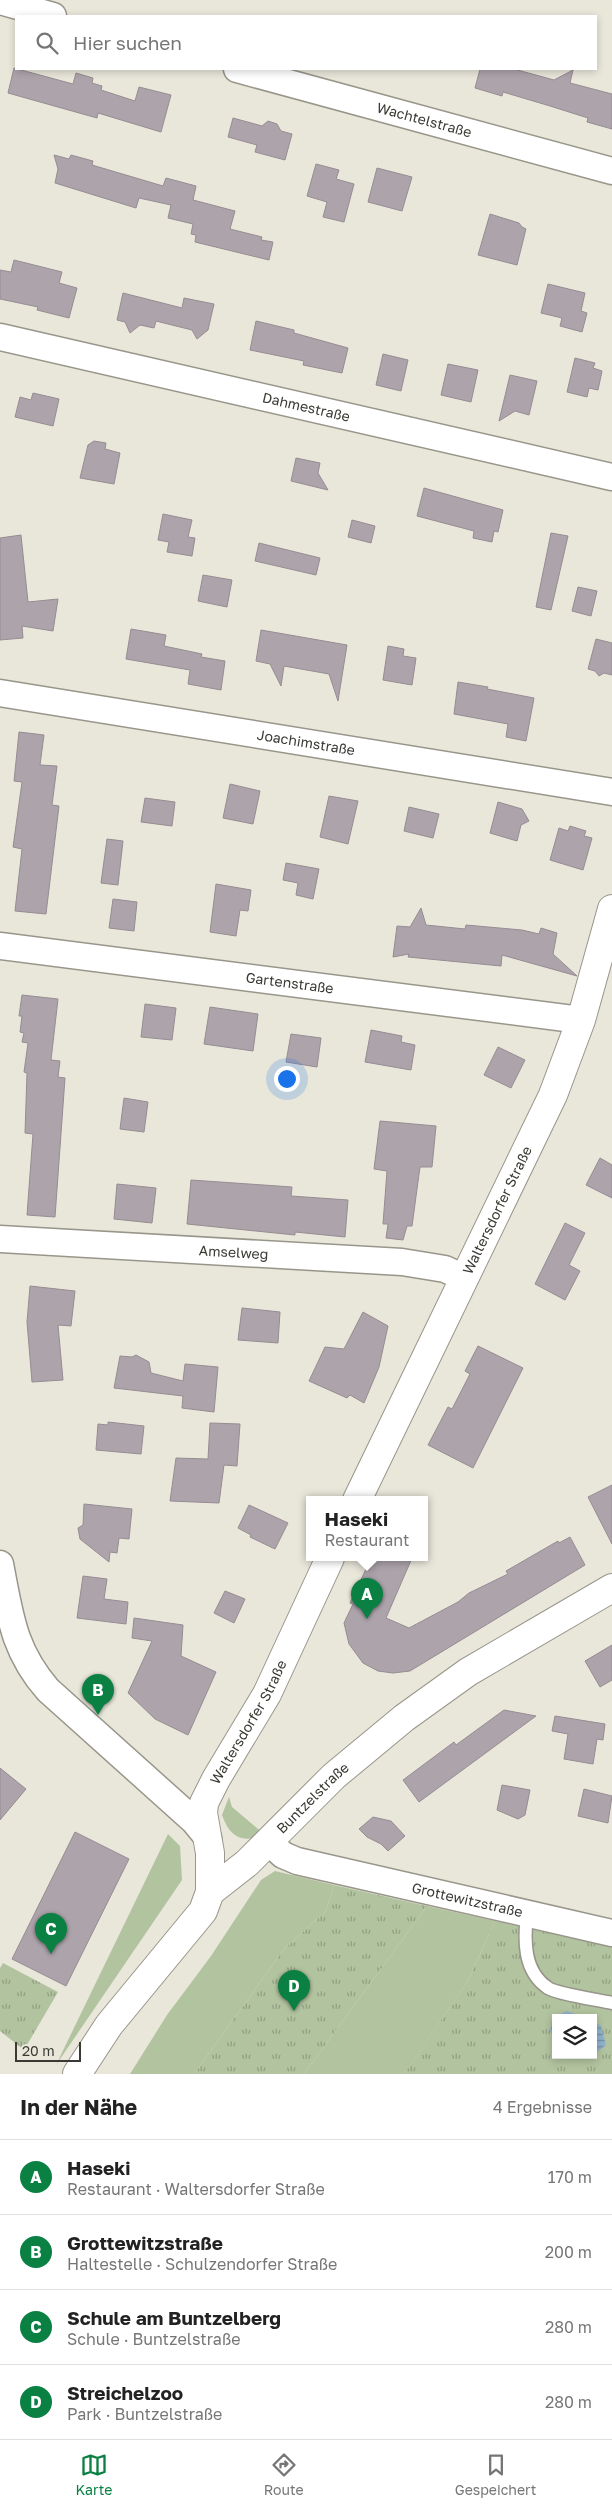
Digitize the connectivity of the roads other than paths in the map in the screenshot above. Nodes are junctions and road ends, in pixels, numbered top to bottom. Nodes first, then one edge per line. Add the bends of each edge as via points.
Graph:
1 (0, 1) edge
2 (49, 15) edge
3 (241, 70) edge
4 (612, 171) edge
5 (0, 338) edge
6 (612, 477) edge
7 (0, 693) edge
8 (612, 792) edge
9 (612, 909) edge
10 (0, 946) edge
11 (581, 1020) junction
12 (0, 1239) edge
13 (464, 1278) junction
14 (359, 1496) edge
15 (329, 1561) edge
16 (0, 1564) edge
17 (612, 1588) edge
18 (208, 1838) junction
19 (269, 1842) junction
20 (210, 1892) junction
21 (527, 1913) junction
22 (612, 1933) edge
23 (612, 2003) edge
24 (77, 2074) edge

1 - 2 street
3 - 4 street, Wachtelstraße
5 - 6 street, Dahmestraße
7 - 8 street, Joachimstraße
9 - 11 street, Waltersdorfer Straße
10 - 11 street, Gartenstraße
11 - 13 street, Waltersdorfer Straße via 553,1095
12 - 13 street, Amselweg via 402,1262 445,1269
13 - 14 street, Waltersdorfer Straße
15 - 18 street, Waltersdorfer Straße via 267,1694 208,1794 203,1812
16 - 18 street via 18,1646 34,1674 194,1820
17 - 19 street, Buntzelstraße via 468,1672 404,1718 334,1776
18 - 20 street, Waltersdorfer Straße
19 - 20 street, Buntzelstraße
19 - 21 street, Grottewitzstraße via 297,1861
20 - 24 street, Buntzelstraße via 203,1911 109,2025
21 - 22 street, Grottewitzstraße
21 - 23 lane via 524,1940 534,1974 549,1989

